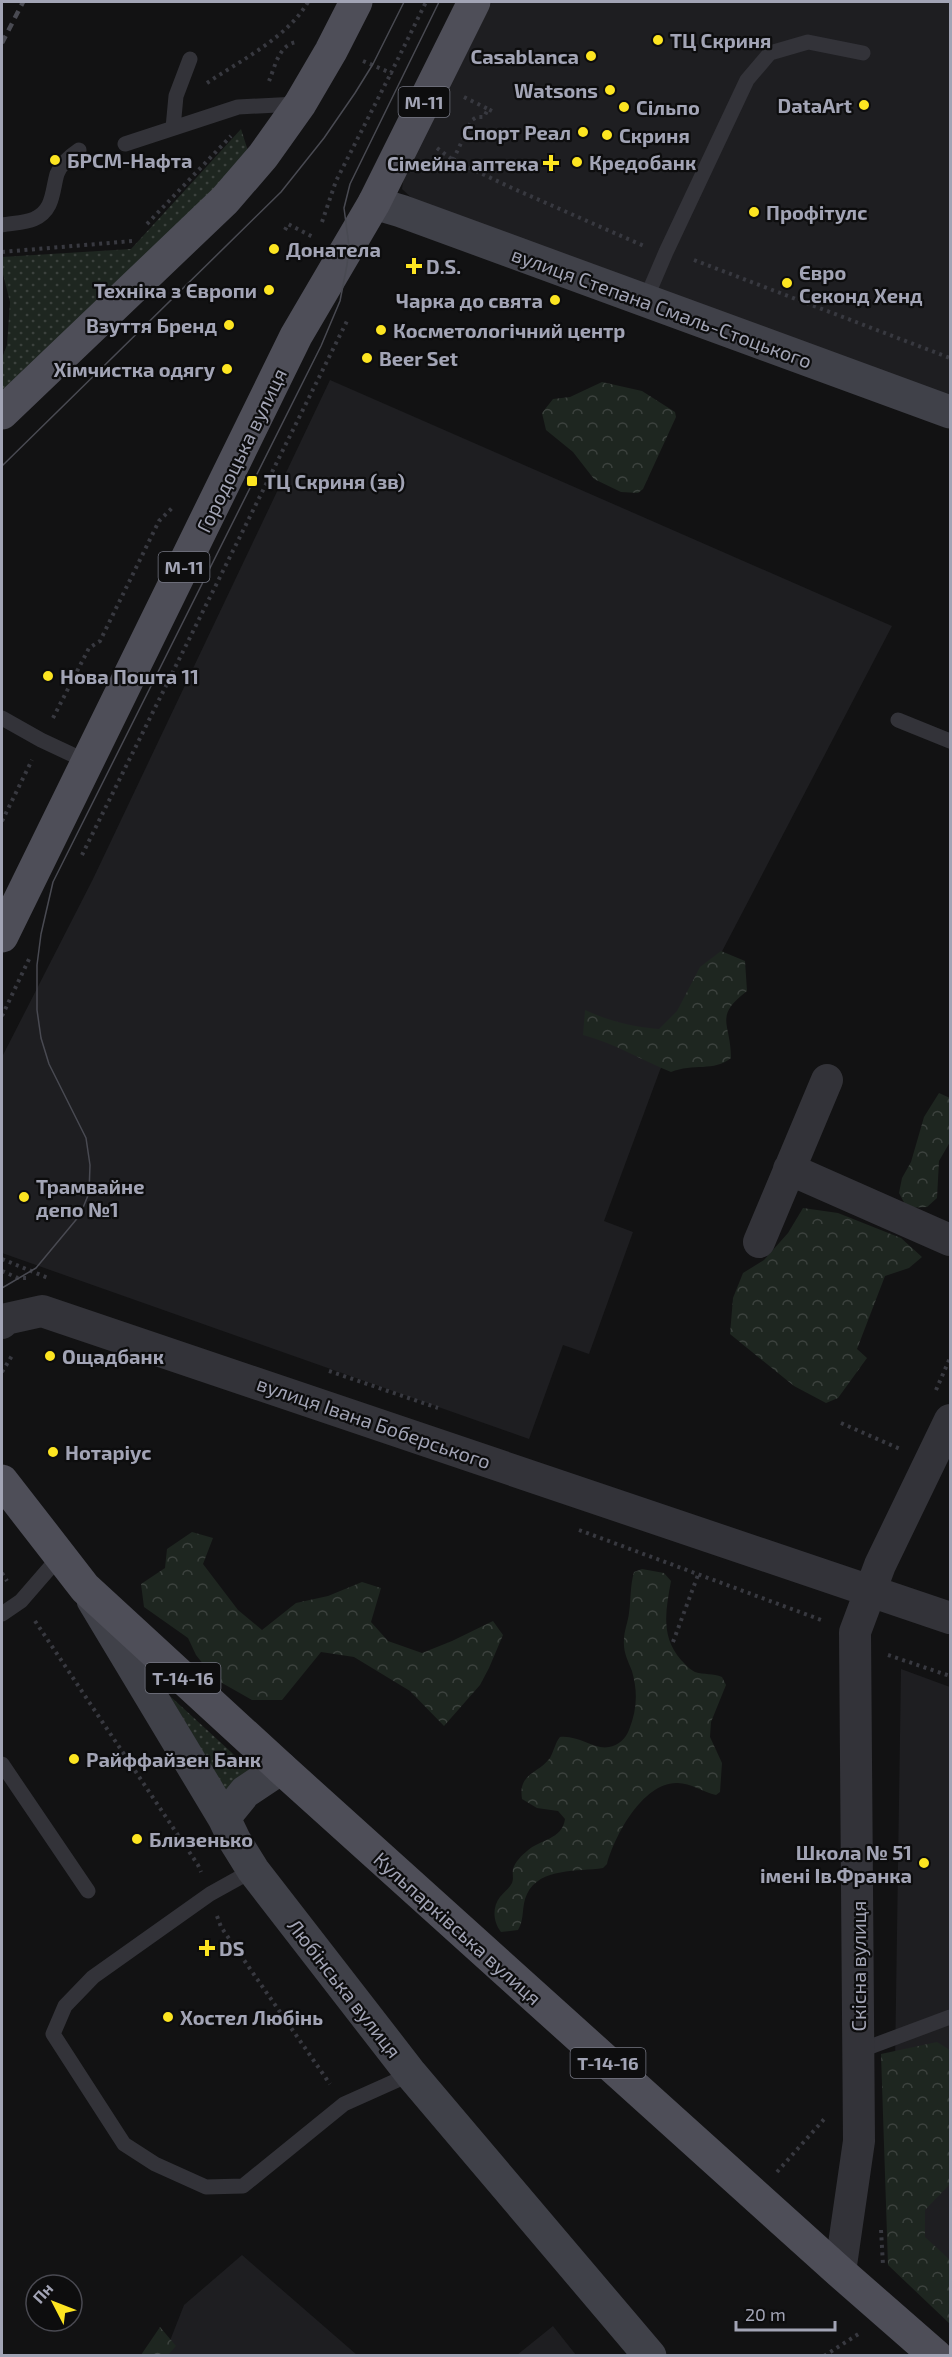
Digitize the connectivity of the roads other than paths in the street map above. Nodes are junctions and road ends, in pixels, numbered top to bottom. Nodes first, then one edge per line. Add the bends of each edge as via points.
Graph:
1 (356, 2) edge
2 (474, 2) edge
3 (863, 53) dead end
4 (190, 59) dead end
5 (300, 104) junction
6 (173, 128) junction
7 (125, 144) dead end
8 (79, 150) dead end
9 (374, 203) junction
10 (2, 225) edge
11 (645, 301) junction
12 (951, 412) edge
13 (2, 413) edge
14 (2, 718) edge
15 (898, 720) dead end
16 (951, 741) edge
17 (88, 762) junction
18 (2, 936) edge
19 (827, 1080) dead end
20 (789, 1169) junction
21 (951, 1240) edge
22 (759, 1242) dead end
23 (2, 1323) edge
24 (951, 1420) edge
25 (2, 1481) edge
26 (60, 1556) junction
27 (85, 1588) junction
28 (870, 1589) junction
29 (2, 1614) edge
30 (951, 1618) edge
31 (2, 1764) edge
32 (281, 1768) junction
33 (224, 1818) junction
34 (254, 1870) junction
35 (88, 1891) dead end
36 (951, 2017) edge
37 (859, 2051) junction
38 (411, 2074) junction
39 (840, 2272) junction
40 (650, 2355) edge
41 (936, 2355) edge

1 - 5 main road
2 - 9 main road, Городоцька вулиця / М-11
3 - 11 lane via 808,42 770,53 747,80
4 - 6 lane via 176,96
5 - 6 lane via 238,107
5 - 13 main road via 225,200
6 - 7 lane
8 - 10 lane via 58,172 54,196 45,211 34,219
9 - 11 main road, вулиця Степана Смаль-Стоцького
9 - 17 main road, Городоцька вулиця / М-11 via 296,336
11 - 12 main road, вулиця Степана Смаль-Стоцького
14 - 17 lane
15 - 16 lane
17 - 18 main road, Городоцька вулиця / М-11
19 - 20 street
20 - 21 street
20 - 22 street
23 - 28 street, вулиця Івана Боберського via 42,1311
24 - 28 street, Скісна вулиця
25 - 26 main road, Кульпарківська вулиця / Т-14-16
26 - 27 main road, Кульпарківська вулиця / Т-14-16
26 - 29 lane via 21,1601
27 - 32 main road, Кульпарківська вулиця / Т-14-16
27 - 33 main road, Любінська вулиця
28 - 30 street, вулиця Івана Боберського
28 - 37 street, Скісна вулиця via 855,1632
31 - 35 lane
32 - 33 main road via 245,1792
32 - 39 main road, Кульпарківська вулиця / Т-14-16
33 - 34 main road, Любінська вулиця
34 - 38 main road, Любінська вулиця
34 - 38 lane via 210,1894 93,1977 65,2006 53,2034 124,2144 155,2164 206,2187 243,2186 344,2104
36 - 37 lane
37 - 39 street, Скісна вулиця via 859,2141
38 - 40 main road, Любінська вулиця
39 - 41 main road, Кульпарківська вулиця / Т-14-16

